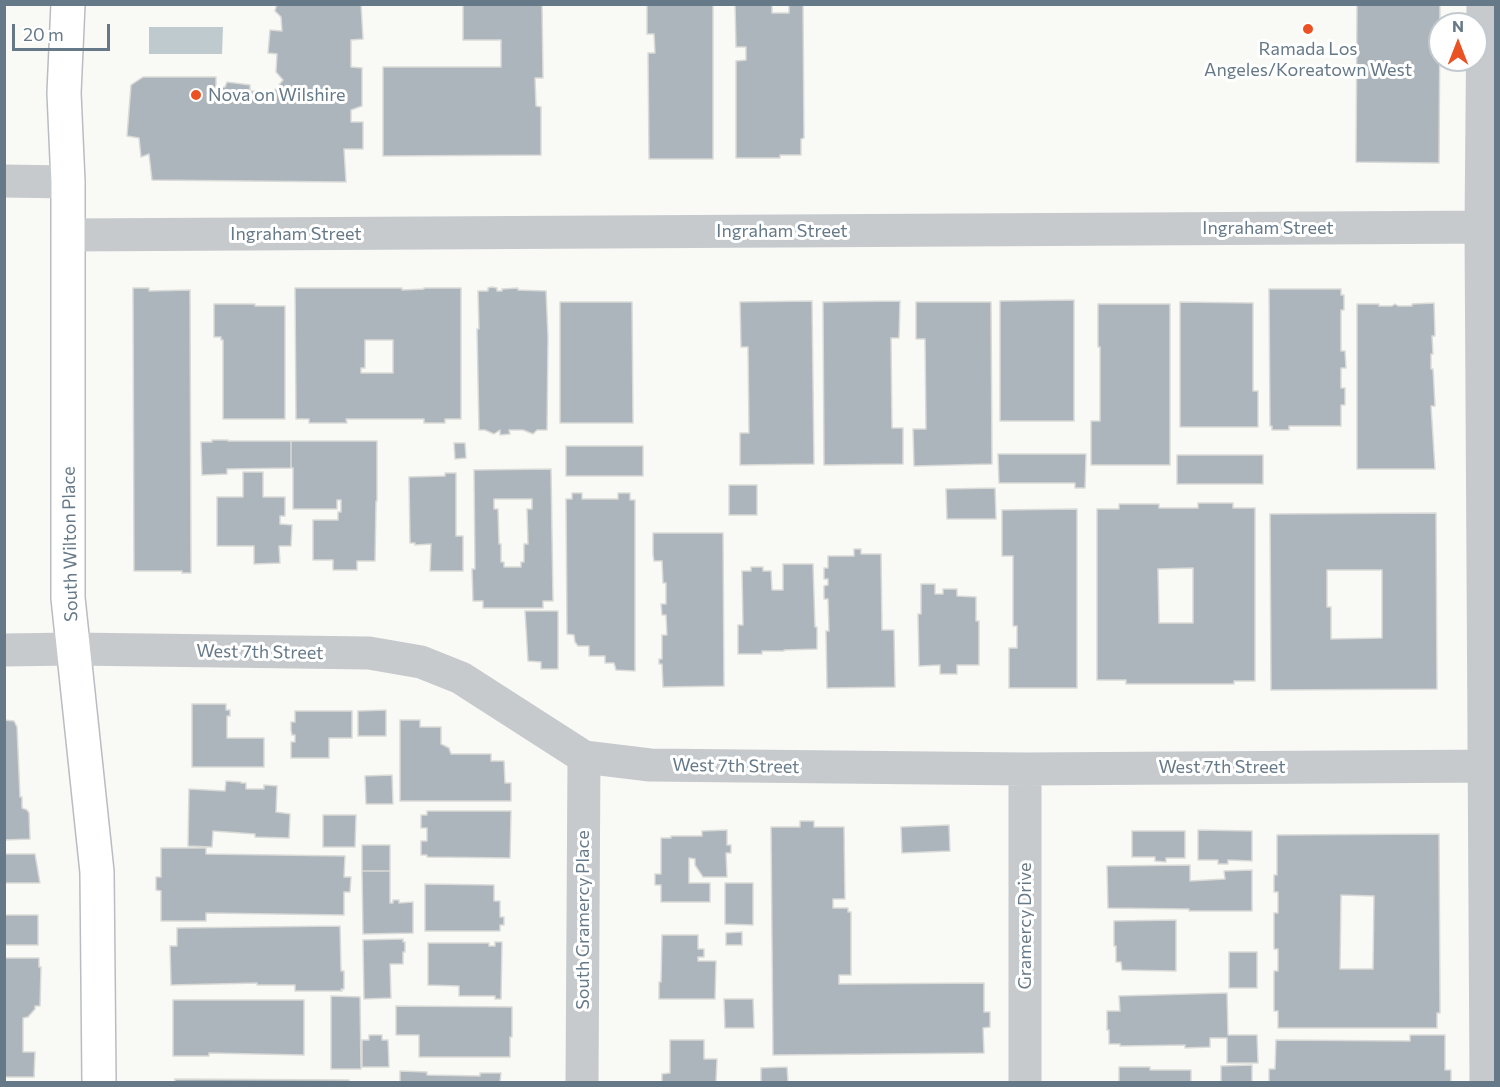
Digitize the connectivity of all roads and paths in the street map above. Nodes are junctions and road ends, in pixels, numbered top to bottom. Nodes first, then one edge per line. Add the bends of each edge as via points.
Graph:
1 (68, 4) edge
2 (1483, 4) edge
3 (4, 181) edge
4 (68, 182) junction
5 (1488, 227) edge
6 (68, 235) junction
7 (73, 649) junction
8 (4, 650) edge
9 (584, 757) junction
10 (1490, 766) edge
11 (1025, 769) junction
12 (99, 1083) edge
13 (582, 1083) edge
14 (1025, 1083) edge
15 (1486, 1083) edge

1 - 4 main road, South Wilton Place via 64,93
2 - 5 street
3 - 4 street
4 - 6 main road, South Wilton Place
5 - 6 street, Ingraham Street
5 - 10 street
6 - 7 main road, South Wilton Place via 68,598
7 - 8 street, West 7th Street
7 - 9 street, West 7th Street via 369,653 421,662 461,678
7 - 12 main road, South Wilton Place via 97,872
9 - 11 street, West 7th Street via 650,765
9 - 13 street, South Gramercy Place
10 - 11 street, West 7th Street
10 - 15 street
11 - 14 street, Gramercy Drive

